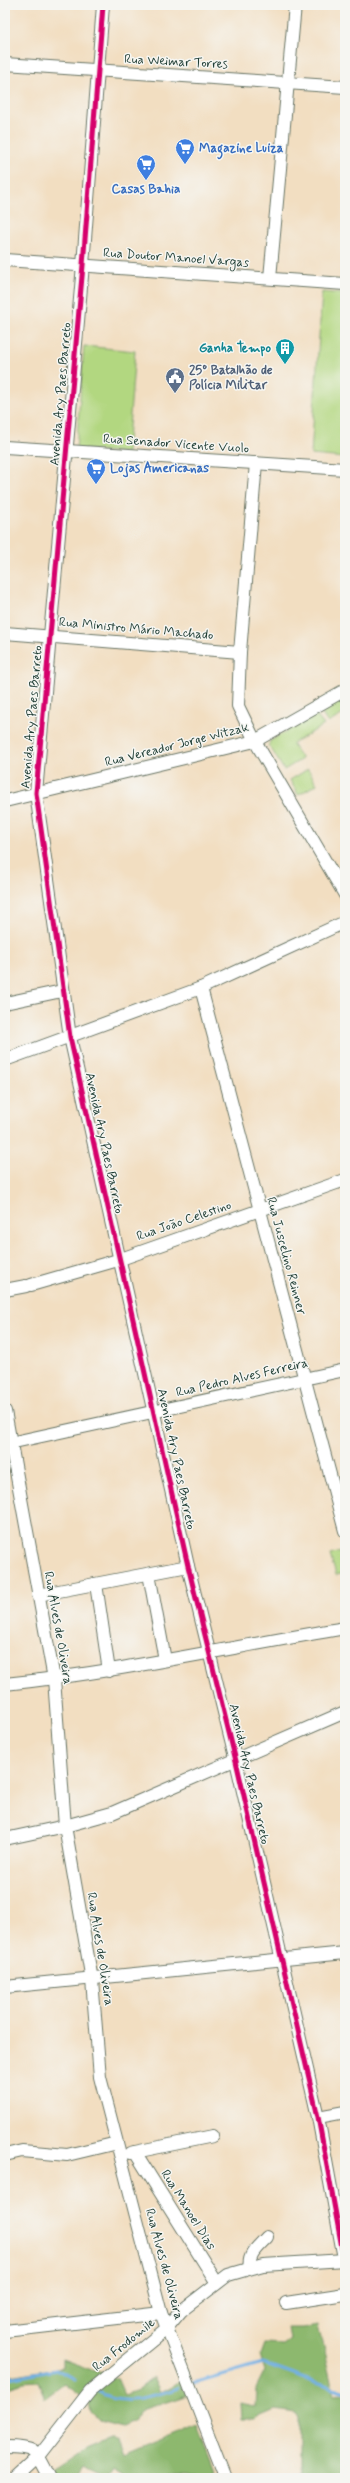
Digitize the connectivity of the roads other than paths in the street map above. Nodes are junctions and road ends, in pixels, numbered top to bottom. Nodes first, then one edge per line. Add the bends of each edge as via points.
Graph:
1 (103, 5) edge
2 (295, 5) edge
3 (5, 64) edge
4 (98, 71) junction
5 (288, 82) junction
6 (345, 86) edge
7 (5, 260) edge
8 (84, 265) junction
9 (270, 278) junction
10 (345, 284) edge
11 (5, 447) edge
12 (67, 451) junction
13 (256, 463) junction
14 (345, 469) edge
15 (5, 633) edge
16 (50, 636) junction
17 (240, 652) junction
18 (345, 690) edge
19 (255, 741) junction
20 (36, 793) junction
21 (5, 801) edge
22 (345, 896) edge
23 (345, 922) edge
24 (201, 988) junction
25 (62, 991) junction
26 (5, 1003) edge
27 (70, 1037) junction
28 (5, 1060) edge
29 (345, 1180) edge
30 (259, 1210) junction
31 (118, 1260) junction
32 (5, 1290) edge
33 (345, 1370) edge
34 (305, 1378) junction
35 (5, 1411) edge
36 (155, 1412) junction
37 (8, 1443) edge
38 (345, 1531) edge
39 (188, 1566) junction
40 (149, 1574) junction
41 (96, 1584) junction
42 (38, 1595) junction
43 (345, 1628) edge
44 (208, 1651) junction
45 (165, 1660) junction
46 (109, 1671) junction
47 (54, 1679) junction
48 (5, 1684) edge
49 (345, 1712) edge
50 (236, 1761) junction
51 (65, 1826) junction
52 (5, 1839) edge
53 (345, 1953) edge
54 (281, 1958) junction
55 (92, 1980) junction
56 (5, 1988) edge
57 (345, 2112) edge
58 (318, 2117) junction
59 (213, 2136) dead end
60 (119, 2149) junction
61 (136, 2152) junction
62 (5, 2155) edge
63 (267, 2237) dead end
64 (345, 2261) edge
65 (250, 2268) junction
66 (217, 2283) junction
67 (345, 2294) edge
68 (286, 2303) dead end
69 (161, 2313) junction
70 (166, 2330) junction
71 (5, 2331) edge
72 (5, 2447) edge
73 (40, 2455) junction
74 (15, 2478) edge
75 (50, 2478) edge
76 (225, 2478) edge

1 - 4 street, Avenida Ary Paes Barreto
2 - 5 street
3 - 4 street, Rua Weimar Torres
4 - 5 street, Rua Weimar Torres
4 - 8 street, Avenida Ary Paes Barreto
5 - 6 street, Rua Weimar Torres
5 - 9 street
7 - 8 street, Rua Doutor Manoel Vargas
8 - 9 street, Rua Doutor Manoel Vargas
8 - 12 street, Avenida Ary Paes Barreto
9 - 10 street, Rua Doutor Manoel Vargas
11 - 12 street, Rua Senador Vicente Vuolo
12 - 13 street, Rua Senador Vicente Vuolo
12 - 16 street, Avenida Ary Paes Barreto
13 - 14 street, Rua Senador Vicente Vuolo
13 - 17 street
15 - 16 street, Rua Ministro Mário Machado
16 - 17 street, Rua Ministro Mário Machado
16 - 20 street, Avenida Ary Paes Barreto
17 - 19 street via 238,706
18 - 19 street, Rua Vereador Jorge Witzak
19 - 20 street, Rua Vereador Jorge Witzak
19 - 22 street
20 - 21 street, Rua Vereador Jorge Witzak
20 - 25 street, Avenida Ary Paes Barreto
23 - 24 street
24 - 27 street
24 - 30 street, Rua Juscelino Reinner
25 - 26 street
25 - 27 street, Avenida Ary Paes Barreto
27 - 28 street
27 - 31 street, Avenida Ary Paes Barreto
29 - 30 street, Rua João Celestino
30 - 31 street, Rua João Celestino
30 - 34 street, Rua Juscelino Reinner
31 - 32 street, Rua João Celestino
31 - 36 street, Avenida Ary Paes Barreto
33 - 34 street, Rua Pedro Alves Ferreira
34 - 36 street, Rua Pedro Alves Ferreira
34 - 38 street, Rua Juscelino Reinner
35 - 37 street, Rua Alves de Oliveira
36 - 37 street, Rua Pedro Alves Ferreira
36 - 39 street, Avenida Ary Paes Barreto
37 - 42 street, Rua Alves de Oliveira
39 - 40 street
39 - 44 street, Avenida Ary Paes Barreto
40 - 41 street
40 - 45 street
41 - 42 street
41 - 46 street
42 - 47 street, Rua Alves de Oliveira
43 - 44 street
44 - 45 street
44 - 50 street, Avenida Ary Paes Barreto
45 - 46 street
46 - 47 street
47 - 48 street
47 - 51 street, Rua Alves de Oliveira
49 - 50 street
50 - 51 street via 112,1813
50 - 54 street, Avenida Ary Paes Barreto
51 - 52 street
51 - 55 street, Rua Alves de Oliveira
53 - 54 street
54 - 55 street
54 - 58 street, Avenida Ary Paes Barreto
55 - 56 street
55 - 60 street, Rua Alves de Oliveira via 100,2077
57 - 58 street
58 - 64 street, Avenida Ary Paes Barreto
59 - 61 street
60 - 61 street
60 - 62 street via 67,2155 22,2151
60 - 69 street, Rua Alves de Oliveira
61 - 66 street, Rua Manoel Dias
63 - 65 street via 251,2254 248,2262
64 - 65 street, Rua Frodomile
65 - 66 street, Rua Frodomile via 228,2275
66 - 70 street, Rua Frodomile via 180,2311
67 - 68 street
69 - 70 street, Rua Alves de Oliveira
69 - 71 street
70 - 73 street, Rua Frodomile via 90,2391
70 - 76 street, Rua Alves de Oliveira
72 - 73 street via 29,2449
73 - 74 street, Rua Frodomile
73 - 75 street

